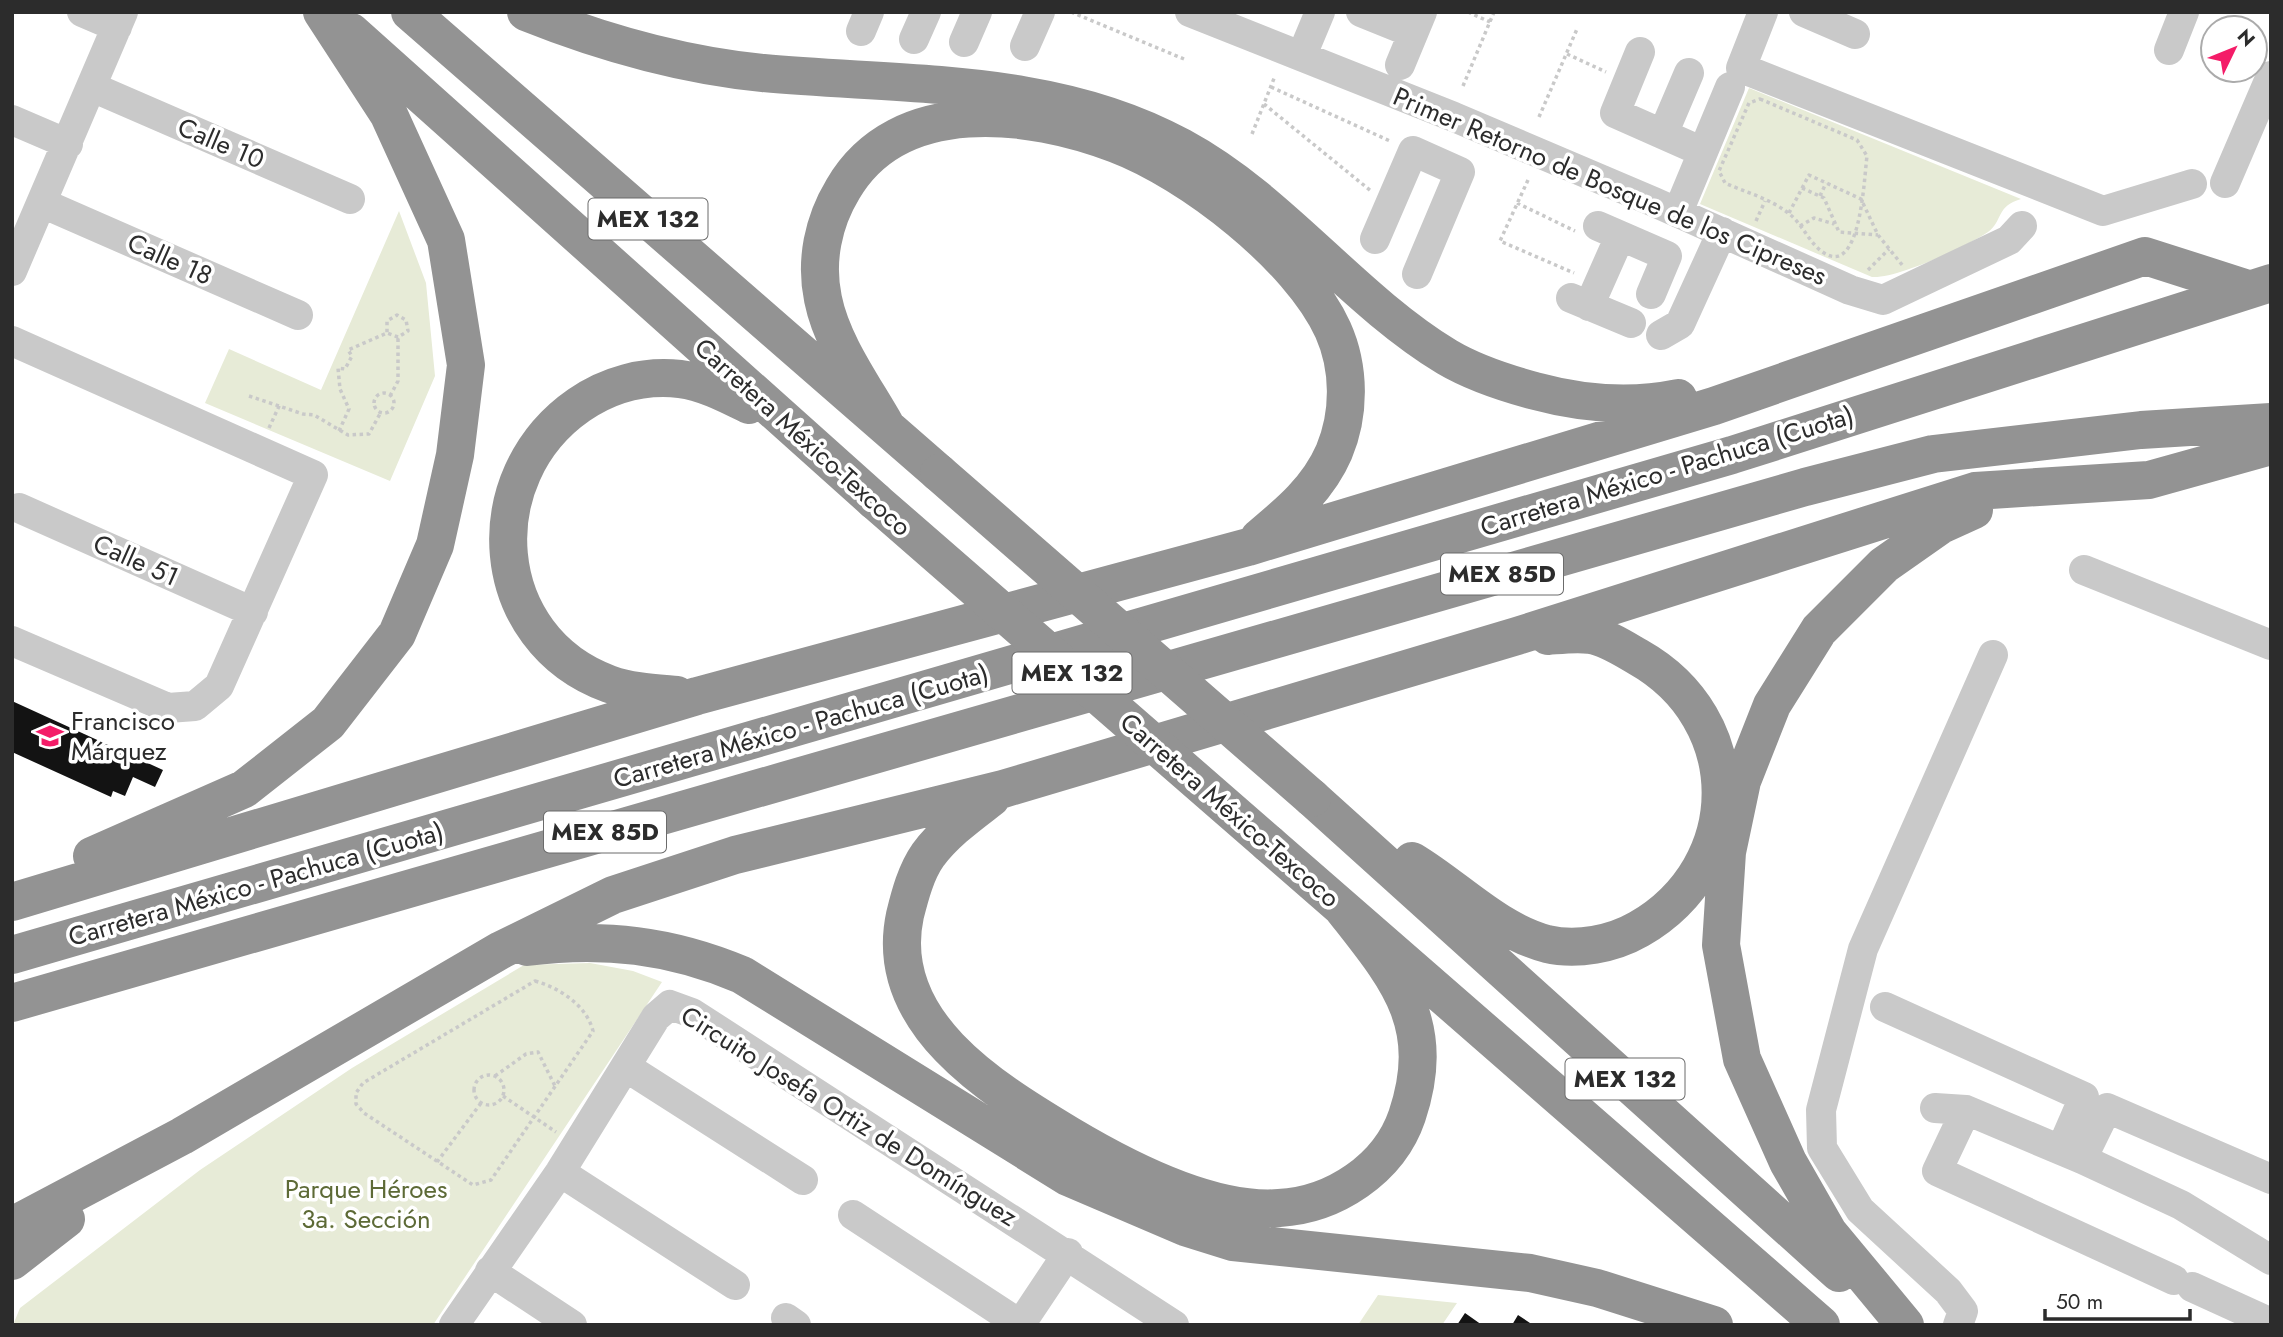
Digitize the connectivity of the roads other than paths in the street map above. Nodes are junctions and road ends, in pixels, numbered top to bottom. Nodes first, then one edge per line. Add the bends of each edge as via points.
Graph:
1 (82, 12) edge
2 (323, 12) edge
3 (328, 12) edge
4 (410, 12) edge
5 (526, 12) edge
6 (977, 12) edge
7 (1040, 12) edge
8 (1190, 12) edge
9 (1320, 12) edge
10 (1763, 12) edge
11 (1804, 12) edge
12 (2184, 12) edge
13 (1363, 13) edge
14 (120, 20) edge
15 (1417, 23) edge
16 (1855, 34) dead end
17 (964, 42) dead end
18 (1025, 46) dead end
19 (2169, 50) dead end
20 (1640, 52) dead end
21 (1302, 55) junction
22 (1400, 65) dead end
23 (1689, 73) dead end
24 (2271, 76) edge
25 (1736, 78) junction
26 (92, 87) junction
27 (1454, 117) junction
28 (12, 120) edge
29 (1663, 134) junction
30 (68, 144) junction
31 (1703, 152) junction
32 (1424, 156) junction
33 (2225, 183) dead end
34 (2192, 184) dead end
35 (350, 199) dead end
36 (42, 203) junction
37 (1666, 207) junction
38 (2022, 226) dead end
39 (1722, 232) junction
40 (1608, 234) junction
41 (1375, 239) dead end
42 (14, 264) edge
43 (1418, 274) dead end
44 (2263, 278) edge
45 (1651, 294) dead end
46 (298, 315) dead end
47 (1631, 323) dead end
48 (1661, 335) dead end
49 (12, 341) edge
50 (1780, 380) junction
51 (2271, 422) edge
52 (786, 423) junction
53 (887, 426) junction
54 (2271, 446) edge
55 (2021, 488) junction
56 (19, 508) dead end
57 (1248, 547) junction
58 (2084, 570) dead end
59 (253, 612) junction
60 (1517, 636) junction
61 (12, 641) edge
62 (2271, 645) edge
63 (1993, 656) dead end
64 (697, 696) junction
65 (1003, 789) junction
66 (1354, 836) junction
67 (12, 892) edge
68 (12, 902) edge
69 (1343, 909) junction
70 (501, 950) junction
71 (12, 955) edge
72 (12, 1003) edge
73 (1885, 1007) dead end
74 (626, 1068) junction
75 (1935, 1108) dead end
76 (1966, 1110) junction
77 (181, 1136) junction
78 (2071, 1154) junction
79 (559, 1172) junction
80 (2271, 1179) edge
81 (803, 1180) dead end
82 (853, 1215) dead end
83 (12, 1226) edge
84 (2268, 1251) edge
85 (1068, 1254) junction
86 (12, 1261) edge
87 (490, 1271) junction
88 (735, 1285) dead end
89 (2271, 1323) edge
90 (454, 1325) edge
91 (572, 1325) edge
92 (1021, 1325) edge
93 (1174, 1325) edge
94 (1714, 1325) edge
95 (1821, 1325) edge
96 (1895, 1325) edge
97 (1905, 1325) edge
98 (1958, 1325) edge

1 - 14 street
2 - 67 highway via 388,115 446,240 466,365 455,454 435,545 397,634 328,723 244,789
3 - 52 highway, Carretera México-Texcoco / MEX 132
4 - 53 highway, MEX 132
5 - 50 highway via 686,60 760,72 1046,97 1122,120 1181,147 1228,176 1362,293 1448,358 1511,384 1601,405 1647,405
6 - 17 street
7 - 18 street
8 - 21 street, Primer Retorno de Bosque de los Cipreses
9 - 21 street
10 - 25 street
11 - 16 street
12 - 19 street
13 - 15 street
14 - 26 street
15 - 22 street
20 - 29 street via 1615,113
21 - 27 street, Primer Retorno de Bosque de los Cipreses
23 - 29 street
24 - 33 street
25 - 31 street
25 - 34 street via 2103,211
26 - 30 street
26 - 35 street, Calle 10
27 - 32 street
27 - 37 street, Primer Retorno de Bosque de los Cipreses
28 - 30 street
29 - 31 street
30 - 36 street
31 - 37 street
32 - 41 street via 1390,205
32 - 43 street via 1460,172
36 - 42 street
36 - 46 street, Calle 18
37 - 39 street, Primer Retorno de Bosque de los Cipreses
37 - 40 street
38 - 39 street, Primer Retorno de Bosque de los Cipreses via 2009,240 1883,300 1850,290
39 - 48 street via 1680,324
40 - 45 street via 1667,256
40 - 47 street via 1586,296
44 - 50 highway via 2145,256
44 - 71 highway, Carretera México - Pachuca (Cuota) / MEX 85D via 1719,458
49 - 59 street via 313,475
50 - 57 highway via 1714,406
51 - 72 highway, Carretera México - Pachuca (Cuota) / MEX 85D via 2141,430 1933,454 1831,480
52 - 64 highway via 708,386 657,378 629,382 589,398 552,426 532,450 519,477 506,537 512,576 524,609 540,634 583,672 609,684
52 - 69 highway, Carretera México-Texcoco / MEX 132, bridge
53 - 57 highway via 834,333 823,300 819,265 824,234 848,180 889,142 943,121 1010,118 1117,144 1219,202 1308,289 1333,329 1347,396 1335,451 1302,501
53 - 66 highway, MEX 132, bridge
54 - 55 highway via 2149,480
55 - 60 highway via 1975,491
55 - 97 highway via 1941,525 1884,565 1819,630 1772,705 1742,781 1727,852 1721,945 1742,1059 1788,1162 1828,1232
56 - 59 street, Calle 51
57 - 64 highway
58 - 62 street
59 - 61 street via 219,686 195,706 168,708
60 - 65 highway
60 - 66 highway via 1591,635 1623,648 1657,667 1683,692 1702,720 1716,748 1721,812 1715,841 1701,871 1680,898 1628,935 1587,945 1549,944 1522,935 1484,912 1413,861
63 - 98 street via 1863,949 1821,1110 1822,1148 1860,1210 1948,1291 1963,1311
64 - 68 highway
65 - 69 highway via 951,829 926,857 910,892 902,932 905,975 920,1012 949,1049 992,1085 1104,1156 1173,1187 1235,1205 1279,1209 1322,1199 1354,1185 1384,1157 1403,1128 1417,1078 1419,1055 1413,1017 1395,976
65 - 70 highway via 735,855 613,895
66 - 96 highway, MEX 132
69 - 95 highway, Carretera México-Texcoco / MEX 132
70 - 77 highway
70 - 94 highway via 570,941 618,942 704,959 785,999 1068,1177 1133,1208 1233,1242 1530,1273 1597,1288
73 - 78 street via 2084,1097
74 - 79 street, Circuito Josefa Ortiz de Domínguez
74 - 81 street
74 - 85 street, Circuito Josefa Ortiz de Domínguez via 656,1017 670,1005 692,1013
75 - 76 street
76 - 78 street
76 - 89 street via 1937,1171
77 - 83 highway
77 - 86 highway
78 - 80 street via 2107,1108
78 - 84 street
79 - 87 street, Circuito Josefa Ortiz de Domínguez
79 - 88 street
82 - 92 street
85 - 92 street
85 - 93 street, Circuito Josefa Ortiz de Domínguez
87 - 90 street, Circuito Josefa Ortiz de Domínguez
87 - 91 street

